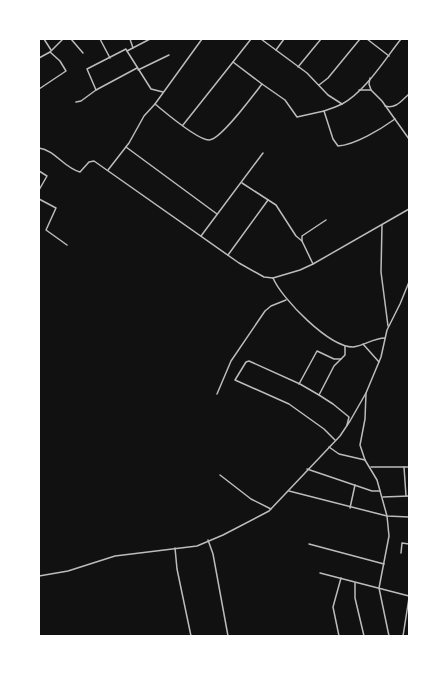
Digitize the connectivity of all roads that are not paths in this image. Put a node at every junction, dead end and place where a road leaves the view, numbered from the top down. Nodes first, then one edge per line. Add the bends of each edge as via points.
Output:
1 (44, 39) edge
2 (63, 39) edge
3 (71, 39) edge
4 (100, 39) edge
5 (130, 39) edge
6 (150, 39) edge
7 (202, 39) edge
8 (251, 39) edge
9 (261, 39) edge
10 (284, 39) edge
11 (321, 39) edge
12 (360, 39) edge
13 (367, 39) edge
14 (401, 39) edge
15 (133, 48) junction
16 (276, 50) junction
17 (51, 51) junction
18 (127, 51) junction
19 (83, 53) dead end
20 (169, 55) dead end
21 (389, 56) junction
22 (39, 58) edge
23 (110, 58) junction
24 (233, 62) junction
25 (298, 67) junction
26 (138, 69) junction
27 (370, 78) junction
28 (262, 84) junction
29 (319, 85) junction
30 (39, 88) edge
31 (96, 90) junction
32 (371, 90) junction
33 (358, 91) junction
34 (164, 92) junction
35 (39, 93) edge
36 (409, 94) edge
37 (76, 102) dead end
38 (155, 104) junction
39 (342, 104) junction
40 (385, 106) junction
41 (324, 111) junction
42 (395, 120) junction
43 (183, 125) junction
44 (409, 139) edge
45 (126, 147) junction
46 (39, 148) edge
47 (263, 153) dead end
48 (108, 170) junction
49 (39, 171) edge
50 (242, 183) junction
51 (39, 190) edge
52 (39, 199) edge
53 (268, 200) junction
54 (409, 209) edge
55 (218, 214) junction
56 (326, 220) dead end
57 (382, 224) junction
58 (201, 236) junction
59 (302, 241) junction
60 (67, 245) dead end
61 (228, 255) junction
62 (313, 264) junction
63 (273, 278) junction
64 (409, 282) edge
65 (286, 300) junction
66 (388, 326) junction
67 (385, 338) junction
68 (363, 344) junction
69 (345, 345) junction
70 (341, 359) junction
71 (378, 362) junction
72 (299, 384) junction
73 (366, 393) junction
74 (217, 394) dead end
75 (319, 395) junction
76 (346, 426) junction
77 (336, 440) junction
78 (329, 447) junction
79 (365, 460) junction
80 (370, 467) junction
81 (404, 467) junction
82 (409, 467) edge
83 (307, 470) junction
84 (220, 475) dead end
85 (355, 485) junction
86 (289, 491) junction
87 (380, 491) junction
88 (406, 496) junction
89 (409, 496) edge
90 (383, 497) junction
91 (350, 508) junction
92 (271, 509) junction
93 (387, 516) junction
94 (409, 517) edge
95 (208, 540) junction
96 (309, 544) dead end
97 (409, 544) edge
98 (175, 548) junction
99 (401, 553) dead end
100 (384, 564) junction
101 (320, 573) dead end
102 (39, 576) edge
103 (342, 578) junction
104 (355, 582) junction
105 (379, 588) junction
106 (409, 597) edge
107 (405, 619) junction
108 (409, 620) edge
109 (191, 636) edge
110 (228, 636) edge
111 (339, 636) edge
112 (364, 636) edge
113 (389, 636) edge
114 (403, 636) edge

1 - 17 street
2 - 17 street
3 - 19 street
4 - 23 street
5 - 15 street
6 - 15 street
7 - 34 street
8 - 24 street
9 - 16 street
10 - 16 street
11 - 25 street
12 - 29 street via 328,78
13 - 21 street
14 - 21 street
15 - 18 street
16 - 25 street
17 - 22 street
17 - 30 street via 66,70
18 - 23 street via 126,49
18 - 26 street
20 - 26 street
21 - 27 street
23 - 31 street via 87,69 86,72
24 - 28 street
24 - 43 street
25 - 29 street
26 - 31 street
26 - 34 street via 151,89
27 - 32 street
27 - 33 street
28 - 41 street via 285,100 297,117
28 - 43 street via 215,139 199,137
29 - 39 street
30 - 35 street
31 - 37 street via 82,101
32 - 33 street
32 - 40 street
33 - 39 street
34 - 38 street
36 - 40 street via 392,108
38 - 43 street
38 - 45 street via 139,123
39 - 41 street
40 - 42 street
41 - 42 street via 333,139 338,146 374,132
42 - 44 street
45 - 48 street
45 - 55 street
46 - 48 street via 54,154 77,172 91,161
47 - 50 street
48 - 58 street
49 - 51 street via 47,176
50 - 53 street
50 - 55 street
52 - 60 street via 56,208 46,228
53 - 59 street via 276,205
53 - 61 street
54 - 57 street
55 - 58 street
56 - 59 street via 305,233
57 - 62 street
57 - 66 street via 381,272
58 - 61 street
59 - 62 street
61 - 63 street via 260,275
62 - 63 street
63 - 65 street
64 - 66 street
65 - 69 street via 307,321
65 - 74 street via 265,311 231,361
66 - 67 street
67 - 68 street
67 - 71 street
68 - 69 street via 353,347
68 - 71 street
69 - 70 street via 346,353
70 - 72 street via 334,359 317,351
70 - 75 street via 334,366
71 - 73 street
72 - 75 street
72 - 77 street via 247,361 235,380 289,404 324,428
73 - 76 street
73 - 79 street via 360,445
75 - 76 street via 349,417
76 - 77 street
77 - 78 street
78 - 79 street via 339,454
78 - 83 street
79 - 80 street
80 - 81 street
80 - 87 street
81 - 82 street
81 - 88 street
83 - 85 street
83 - 86 street
84 - 92 street via 251,499
85 - 87 street
85 - 91 street
86 - 91 street
86 - 92 street
87 - 90 street
88 - 89 street
88 - 90 street
90 - 93 street
91 - 93 street
92 - 95 street via 248,523
93 - 94 street
93 - 100 street via 389,536
95 - 98 street via 197,546
95 - 110 street
96 - 100 street
97 - 99 street via 402,543
98 - 102 street via 115,556 68,571
98 - 109 street
100 - 105 street
101 - 103 street
103 - 104 street
103 - 111 street via 332,607
104 - 105 street
104 - 112 street via 355,598
105 - 106 street
105 - 113 street
106 - 107 street
107 - 108 street
107 - 114 street

